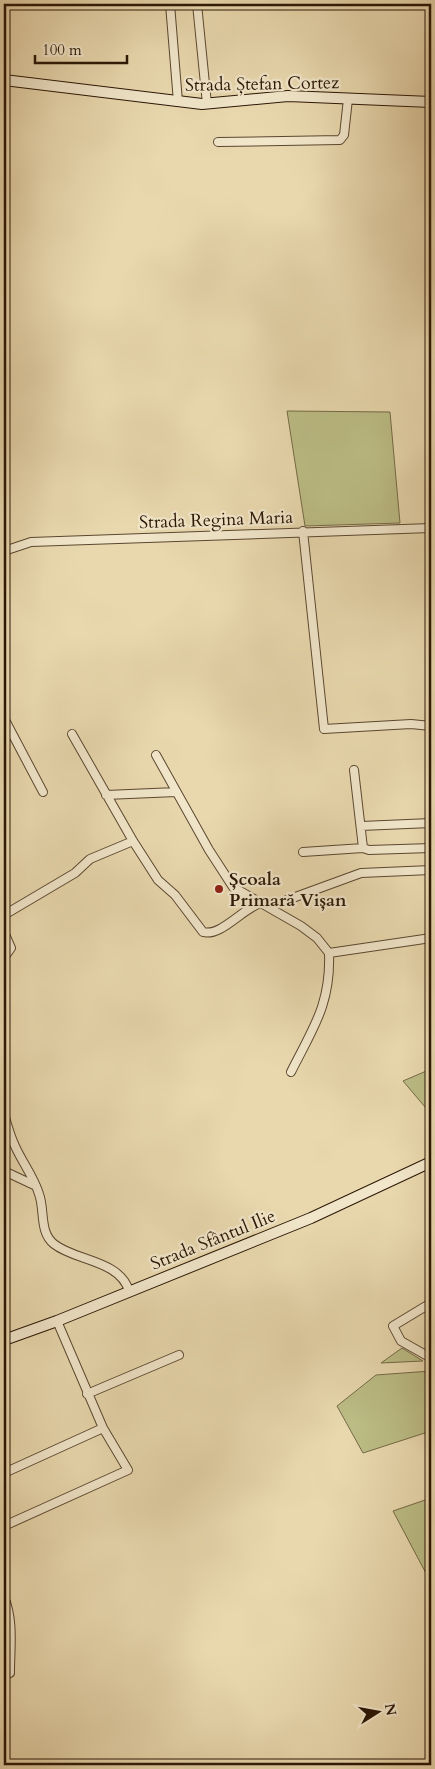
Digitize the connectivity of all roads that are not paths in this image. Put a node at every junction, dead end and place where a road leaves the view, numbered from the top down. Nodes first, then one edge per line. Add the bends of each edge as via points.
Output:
1 (170, 4) edge
2 (197, 4) edge
3 (4, 80) edge
4 (348, 99) junction
5 (178, 102) junction
6 (431, 102) edge
7 (207, 104) junction
8 (218, 142) dead end
9 (431, 528) edge
10 (303, 531) junction
11 (4, 551) edge
12 (4, 718) edge
13 (431, 726) edge
14 (72, 734) dead end
15 (156, 755) dead end
16 (354, 770) dead end
17 (43, 792) dead end
18 (176, 792) junction
19 (106, 794) junction
20 (431, 823) edge
21 (360, 826) junction
22 (133, 841) junction
23 (363, 848) junction
24 (431, 848) edge
25 (303, 852) dead end
26 (431, 870) edge
27 (261, 903) junction
28 (268, 907) junction
29 (4, 916) edge
30 (4, 932) edge
31 (431, 938) edge
32 (329, 953) junction
33 (4, 958) edge
34 (291, 1072) dead end
35 (4, 1114) edge
36 (431, 1162) edge
37 (4, 1171) edge
38 (36, 1186) junction
39 (129, 1291) junction
40 (431, 1303) edge
41 (57, 1320) junction
42 (4, 1340) edge
43 (179, 1355) dead end
44 (431, 1358) edge
45 (87, 1394) junction
46 (103, 1428) junction
47 (4, 1473) edge
48 (4, 1526) edge
49 (4, 1596) edge
50 (4, 1675) edge

1 - 5 street
2 - 7 street
3 - 5 street, Strada Ștefan Cortez
4 - 6 street, Strada Ștefan Cortez
4 - 7 street, Strada Ștefan Cortez via 288,96
4 - 8 street via 344,135 338,140
5 - 7 street, Strada Ștefan Cortez
9 - 10 street, Strada Regina Maria
10 - 11 street, Strada Regina Maria via 31,542
10 - 13 street via 324,729 411,724
12 - 17 street
14 - 19 street
15 - 18 street
16 - 21 street
18 - 19 street
18 - 27 street via 233,887
19 - 22 street
20 - 21 street
21 - 23 street
22 - 27 street via 158,880 175,895 203,932 220,930 251,906
22 - 29 street via 90,860 75,873
23 - 24 street
23 - 25 street
26 - 28 street via 361,873
27 - 28 street
28 - 32 street via 317,938
30 - 33 street via 11,948
31 - 32 street
32 - 34 street via 328,992 319,1019
35 - 38 street via 14,1144
36 - 39 street, Strada Sfântul Ilie via 311,1218
37 - 38 street
38 - 39 street via 44,1231 51,1242 111,1270 122,1278
39 - 41 street, Strada Sfântul Ilie
40 - 44 street via 393,1326 401,1341
41 - 42 street, Strada Sfântul Ilie
41 - 45 street
43 - 45 street
45 - 46 street
46 - 47 street
46 - 48 street via 128,1470
49 - 50 street via 12,1638 10,1672

